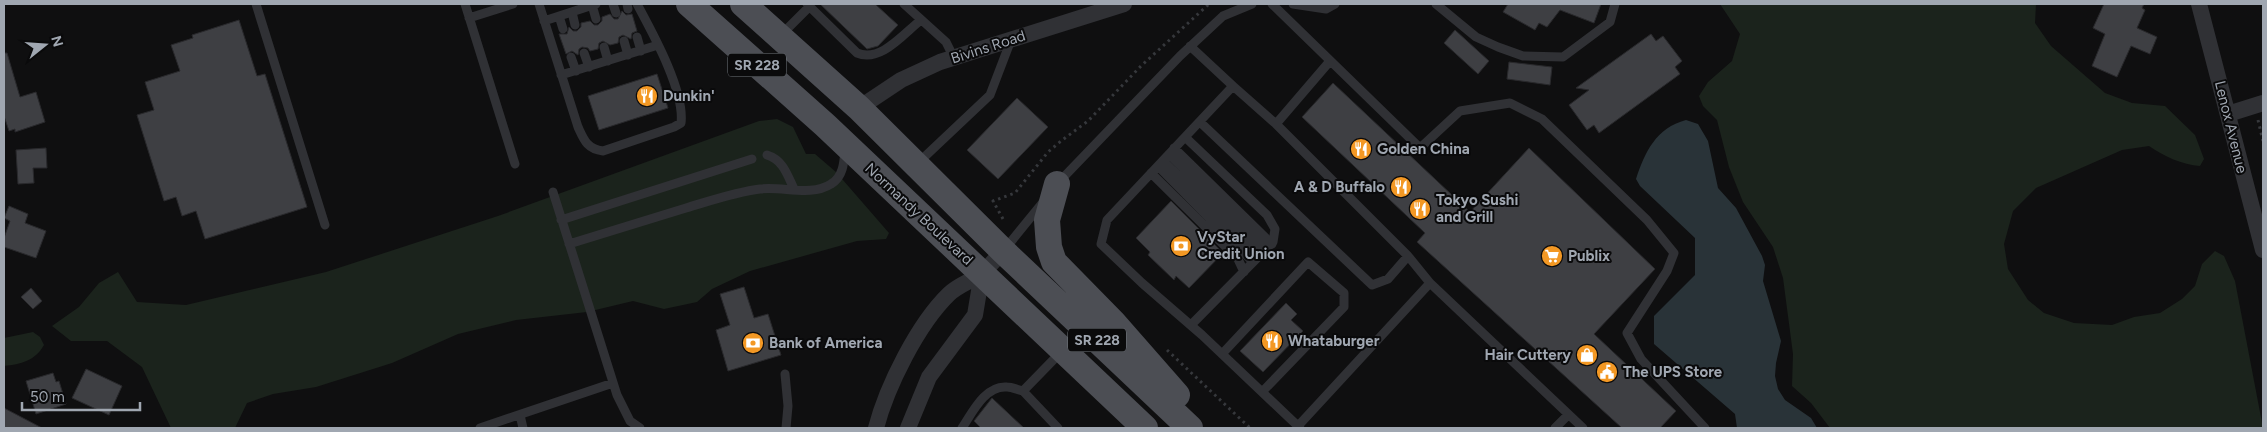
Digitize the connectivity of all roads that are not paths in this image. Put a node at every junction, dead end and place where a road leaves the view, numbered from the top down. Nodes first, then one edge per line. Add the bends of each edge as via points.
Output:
1 (256, 4) edge
2 (465, 4) edge
3 (513, 4) edge
4 (539, 4) edge
5 (594, 4) edge
6 (689, 4) edge
7 (743, 4) edge
8 (904, 4) edge
9 (1124, 4) edge
10 (1252, 4) edge
11 (1272, 4) edge
12 (1293, 4) edge
13 (1335, 4) edge
14 (1436, 4) edge
15 (1615, 4) edge
16 (2199, 4) edge
17 (631, 5) edge
18 (809, 5) edge
19 (572, 12) junction
20 (559, 16) junction
21 (469, 18) junction
22 (596, 19) dead end
23 (921, 20) junction
24 (544, 21) junction
25 (576, 25) dead end
26 (563, 29) dead end
27 (780, 36) junction
28 (637, 37) dead end
29 (1011, 40) junction
30 (624, 41) dead end
31 (658, 45) junction
32 (1190, 46) junction
33 (604, 47) dead end
34 (641, 51) junction
35 (584, 53) dead end
36 (628, 55) junction
37 (571, 57) dead end
38 (954, 58) junction
39 (608, 61) junction
40 (1330, 61) junction
41 (589, 67) junction
42 (576, 71) junction
43 (561, 75) junction
44 (1233, 86) junction
45 (2263, 103) edge
46 (859, 108) junction
47 (2228, 114) junction
48 (1200, 122) junction
49 (1276, 124) junction
50 (1185, 137) junction
51 (846, 145) junction
52 (767, 155) dead end
53 (752, 159) dead end
54 (1163, 160) junction
55 (515, 164) dead end
56 (916, 165) junction
57 (1057, 184) junction
58 (794, 189) junction
59 (552, 192) dead end
60 (561, 220) junction
61 (325, 225) dead end
62 (569, 244) junction
63 (2263, 250) edge
64 (1003, 251) junction
65 (1263, 253) junction
66 (1408, 256) junction
67 (1244, 272) junction
68 (982, 273) junction
69 (1430, 283) junction
70 (1191, 325) junction
71 (1063, 350) junction
72 (1222, 354) junction
73 (785, 374) dead end
74 (613, 383) junction
75 (1023, 391) junction
76 (1262, 392) junction
77 (520, 415) junction
78 (1568, 415) junction
79 (1299, 427) edge
80 (480, 428) edge
81 (524, 428) edge
82 (640, 428) edge
83 (786, 428) edge
84 (876, 428) edge
85 (908, 428) edge
86 (962, 428) edge
87 (1058, 428) edge
88 (1145, 428) edge
89 (1190, 428) edge
90 (1195, 428) edge
91 (1555, 428) edge
92 (1583, 428) edge
93 (1705, 428) edge

1 - 61 lane
2 - 21 lane
3 - 21 lane
4 - 24 lane
5 - 19 lane
5 - 22 lane
6 - 51 main road, Normandy Boulevard / SR 228
7 - 27 main road, Normandy Boulevard / SR 228
8 - 23 lane
9 - 29 street, Bivins Road
10 - 32 lane via 1223,16
11 - 40 lane
12 - 13 lane via 1326,9
14 - 15 lane via 1476,37 1523,56 1564,56 1610,22
16 - 47 street, Lenox Avenue
17 - 31 lane
18 - 23 lane via 858,53 866,56 880,53
18 - 27 lane
19 - 20 lane
19 - 25 lane
20 - 24 lane
20 - 26 lane
21 - 55 lane
23 - 38 lane via 946,42
24 - 43 lane
27 - 46 main road, Normandy Boulevard / SR 228
28 - 34 lane
29 - 38 street, Bivins Road
29 - 56 lane via 990,95
30 - 36 lane
31 - 34 lane
31 - 43 lane via 677,92 681,123 603,151 593,150 586,144
32 - 44 lane
32 - 57 lane
33 - 39 lane
34 - 36 lane
35 - 41 lane
36 - 39 lane
37 - 42 lane
38 - 46 street, Bivins Road via 901,80
39 - 41 lane
40 - 49 lane
40 - 93 lane via 1420,148 1460,111 1510,103 1542,119 1646,220 1674,253 1667,271 1627,333 1640,359
41 - 42 lane
42 - 43 lane
44 - 48 lane
44 - 49 lane
45 - 47 street
46 - 56 main road, Normandy Boulevard / SR 228
47 - 63 street, Lenox Avenue
48 - 50 lane
48 - 66 lane via 1372,284 1388,279
49 - 66 lane
50 - 54 lane
50 - 65 lane via 1267,215 1274,229
51 - 58 lane via 842,172 833,183 822,189
51 - 68 main road, Normandy Boulevard / SR 228
52 - 58 lane via 777,158 785,168
53 - 60 lane
54 - 65 lane
54 - 65 lane
54 - 67 lane via 1238,259
54 - 70 lane via 1107,220 1101,244
56 - 64 main road, Normandy Boulevard / SR 228
57 - 64 lane
57 - 90 main road via 1047,220 1054,262 1114,322 1179,397
58 - 62 lane via 760,189 728,196
59 - 60 lane
60 - 62 lane
62 - 74 lane
64 - 68 street
64 - 89 main road, Normandy Boulevard / SR 228
65 - 67 lane
66 - 69 lane
67 - 70 lane
68 - 71 main road, Normandy Boulevard / SR 228
68 - 84 street via 950,292 931,316 904,358
68 - 85 street via 975,315 929,377
69 - 78 lane
69 - 79 lane
70 - 72 lane
71 - 75 lane
71 - 88 main road, Normandy Boulevard / SR 228
72 - 76 lane
72 - 76 lane via 1308,262 1344,293 1344,307
73 - 83 lane
74 - 77 lane
74 - 82 lane via 630,421
75 - 86 lane via 1007,387 993,389
75 - 87 lane
76 - 79 lane
77 - 80 lane
77 - 81 lane
78 - 91 lane
78 - 92 lane

